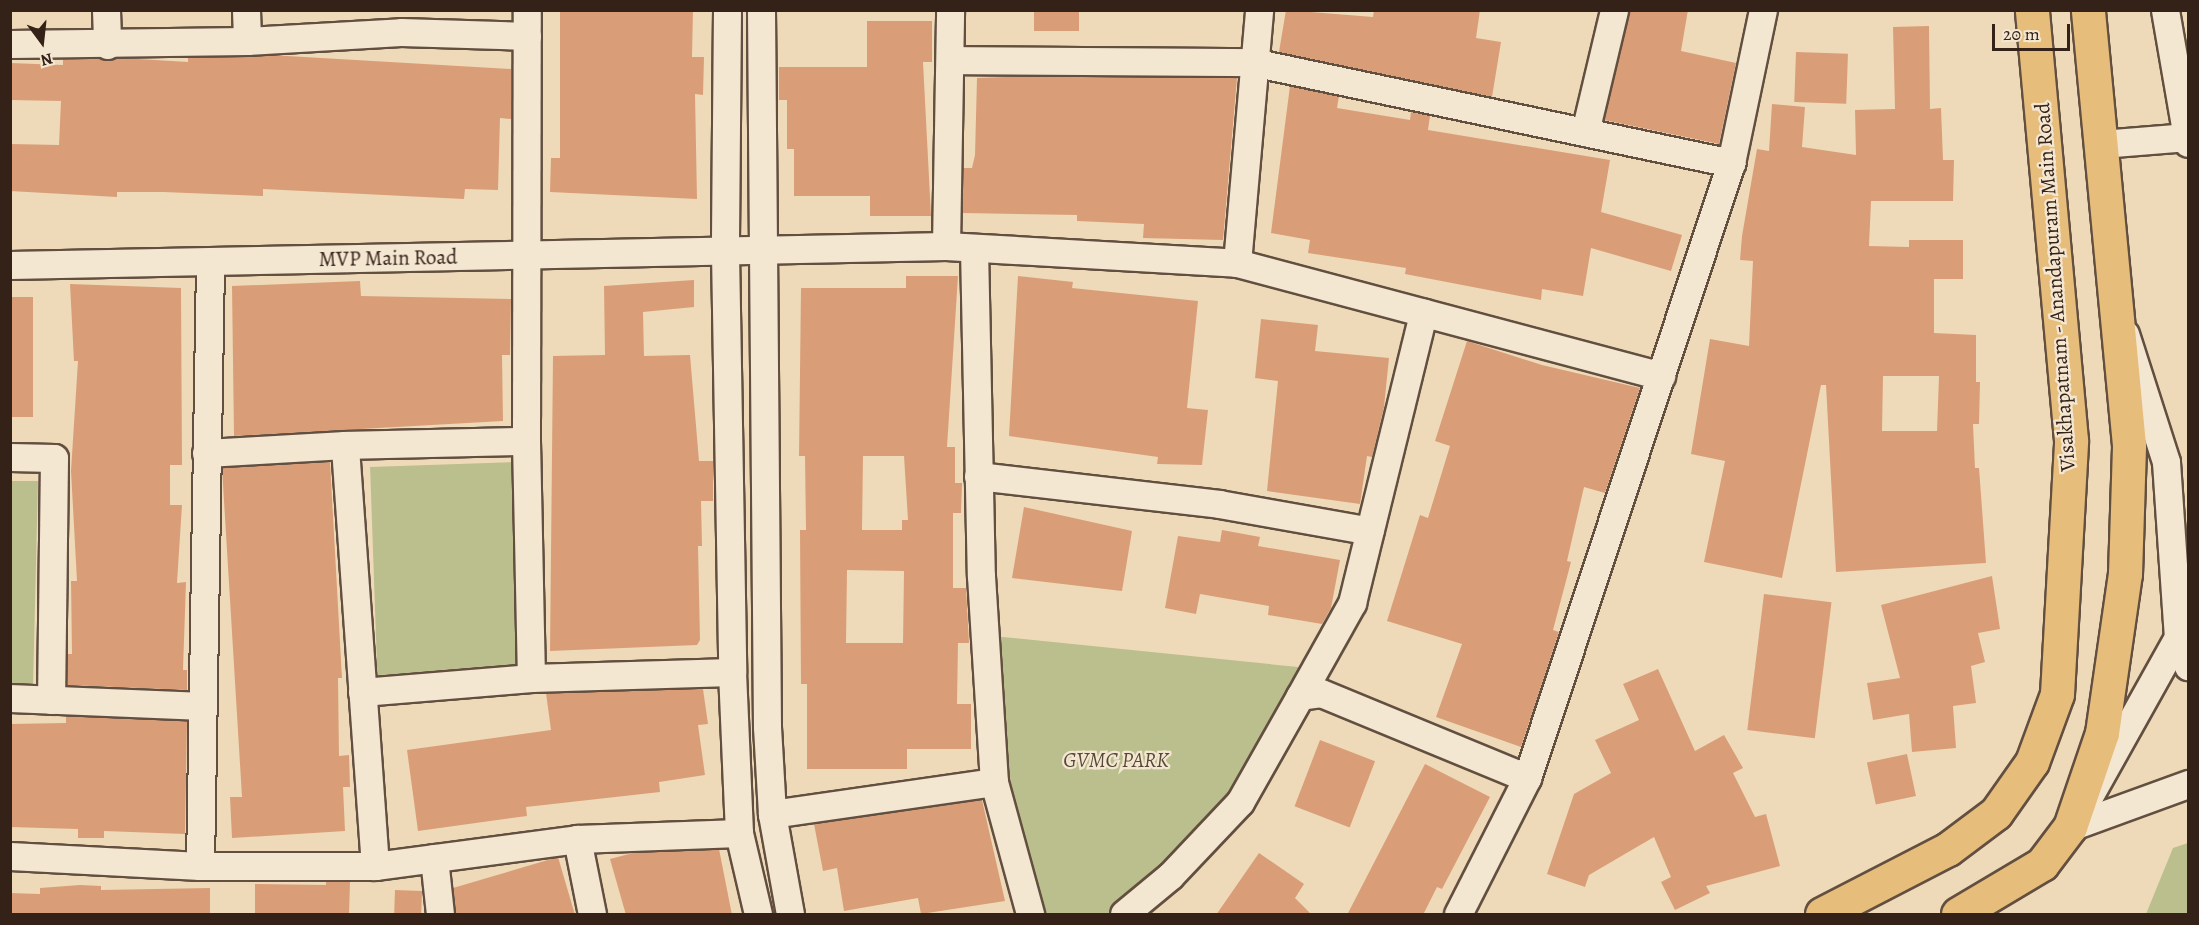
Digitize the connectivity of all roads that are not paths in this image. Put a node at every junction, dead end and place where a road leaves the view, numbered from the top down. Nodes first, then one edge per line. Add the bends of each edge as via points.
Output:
1 (106, 10) edge
2 (246, 10) edge
3 (727, 10) edge
4 (761, 10) edge
5 (950, 10) edge
6 (1259, 10) edge
7 (1614, 10) edge
8 (1763, 10) edge
9 (2032, 10) edge
10 (2088, 10) edge
11 (2165, 10) edge
12 (527, 23) edge
13 (248, 41) junction
14 (10, 45) edge
15 (107, 45) junction
16 (950, 60) junction
17 (1252, 62) junction
18 (1585, 132) junction
19 (2188, 139) edge
20 (2101, 144) junction
21 (1731, 163) junction
22 (946, 246) junction
23 (974, 248) junction
24 (766, 251) junction
25 (725, 252) junction
26 (530, 255) junction
27 (210, 261) junction
28 (1237, 263) junction
29 (10, 265) edge
30 (2116, 310) junction
31 (1424, 313) junction
32 (1661, 376) junction
33 (526, 441) junction
34 (345, 445) junction
35 (206, 453) junction
36 (10, 457) edge
37 (978, 476) junction
38 (1370, 531) junction
39 (2178, 637) junction
40 (2188, 666) edge
41 (732, 672) junction
42 (531, 678) junction
43 (363, 692) junction
44 (1300, 696) junction
45 (10, 698) edge
46 (51, 700) junction
47 (202, 706) junction
48 (1527, 778) junction
49 (994, 782) junction
50 (2188, 784) edge
51 (772, 814) junction
52 (2070, 827) junction
53 (739, 833) junction
54 (577, 839) junction
55 (10, 856) edge
56 (434, 858) junction
57 (200, 866) junction
58 (375, 866) junction
59 (441, 915) edge
60 (592, 915) edge
61 (758, 915) edge
62 (790, 915) edge
63 (1030, 915) edge
64 (1124, 915) edge
65 (1458, 915) edge
66 (1822, 915) edge
67 (1958, 915) edge

1 - 15 street
2 - 13 street
3 - 25 street
4 - 24 street
5 - 16 street
6 - 17 street
7 - 18 street
8 - 21 street
9 - 66 main road, Visakhapatnam - Anandapuram Main Road via 2071,440 2057,694 2032,762 1996,813 1948,849
10 - 20 main road
11 - 19 street
12 - 13 street
12 - 26 street
13 - 15 street
14 - 15 street
16 - 17 street
16 - 22 street
17 - 18 street
17 - 28 street
18 - 21 street
19 - 20 street
20 - 30 main road
21 - 32 street
22 - 23 street, MVP Main Road
22 - 24 street, MVP Main Road
23 - 28 street, MVP Main Road
23 - 37 street
24 - 25 street, MVP Main Road
24 - 51 street via 767,727
25 - 26 street, MVP Main Road
25 - 41 street
26 - 27 street, MVP Main Road
26 - 33 street
27 - 29 street, MVP Main Road
27 - 35 street
28 - 31 street, MVP Main Road
30 - 39 street via 2166,462
30 - 52 main road via 2129,445 2125,574 2102,733
31 - 32 street, MVP Main Road
31 - 38 street
32 - 48 street
33 - 34 street
33 - 42 street
34 - 35 street
34 - 43 street
35 - 47 street
36 - 46 street via 54,458
37 - 38 street via 1219,504
37 - 49 street
38 - 44 street via 1352,603
39 - 40 street
39 - 52 street via 2109,765
41 - 42 street
41 - 53 street
42 - 43 street
43 - 58 street
44 - 48 street via 1321,693
44 - 64 street via 1240,802 1170,876
45 - 46 street
46 - 47 street
47 - 57 street
48 - 65 street
49 - 51 street
49 - 63 street
50 - 52 street
51 - 62 street
52 - 67 main road via 2042,864
53 - 54 street
53 - 61 street
54 - 56 street
54 - 60 street
55 - 57 street
56 - 58 street
56 - 59 street
57 - 58 street

